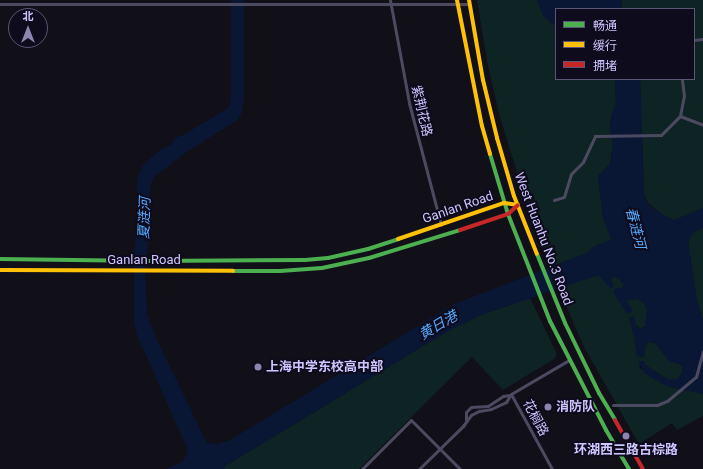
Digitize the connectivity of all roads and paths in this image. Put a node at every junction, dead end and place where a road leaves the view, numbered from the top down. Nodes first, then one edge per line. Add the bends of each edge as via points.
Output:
1 (390, 0) edge
2 (457, 2) edge
3 (469, 2) edge
4 (0, 4) edge
5 (390, 4) junction
6 (682, 80) edge
7 (680, 116) junction
8 (703, 125) edge
9 (554, 200) dead end
10 (504, 203) junction
11 (518, 205) junction
12 (508, 214) junction
13 (441, 225) junction
14 (0, 259) edge
15 (0, 270) edge
16 (703, 351) edge
17 (569, 360) junction
18 (511, 394) junction
19 (613, 405) dead end
20 (466, 420) junction
21 (439, 449) junction
22 (362, 469) edge
23 (419, 469) edge
24 (460, 469) edge
25 (552, 469) edge
26 (629, 469) edge
27 (644, 469) edge

1 - 5 street, 紫荆花路
2 - 3 street
2 - 5 street
2 - 10 main road, West Huanhu No.3 Road via 482,126
3 - 11 main road, West Huanhu No.3 Road via 497,138
4 - 5 street
5 - 13 street, 紫荆花路 via 409,103
6 - 7 street via 684,96
7 - 8 street
7 - 9 street via 661,135 654,137 595,136 583,162 571,174 564,197
10 - 11 main road, Ganlan Road
10 - 12 main road, West Huanhu No.3 Road
10 - 13 main road, Ganlan Road
11 - 12 main road, Ganlan Road
11 - 27 main road, West Huanhu No.3 Road via 551,292 599,393
12 - 15 main road, Ganlan Road via 369,258 322,268 280,271
12 - 17 main road, West Huanhu No.3 Road via 530,273
13 - 14 main road, Ganlan Road via 368,249 328,258 280,261
16 - 19 street via 696,377 670,399 657,405
17 - 18 street, 花榈路
17 - 26 main road, West Huanhu No.3 Road
18 - 20 street via 506,402 491,409 475,412
18 - 20 street via 488,406 471,407 466,412
18 - 25 street, 花榈路
20 - 21 street
21 - 22 street via 411,420
21 - 23 street
21 - 24 street

